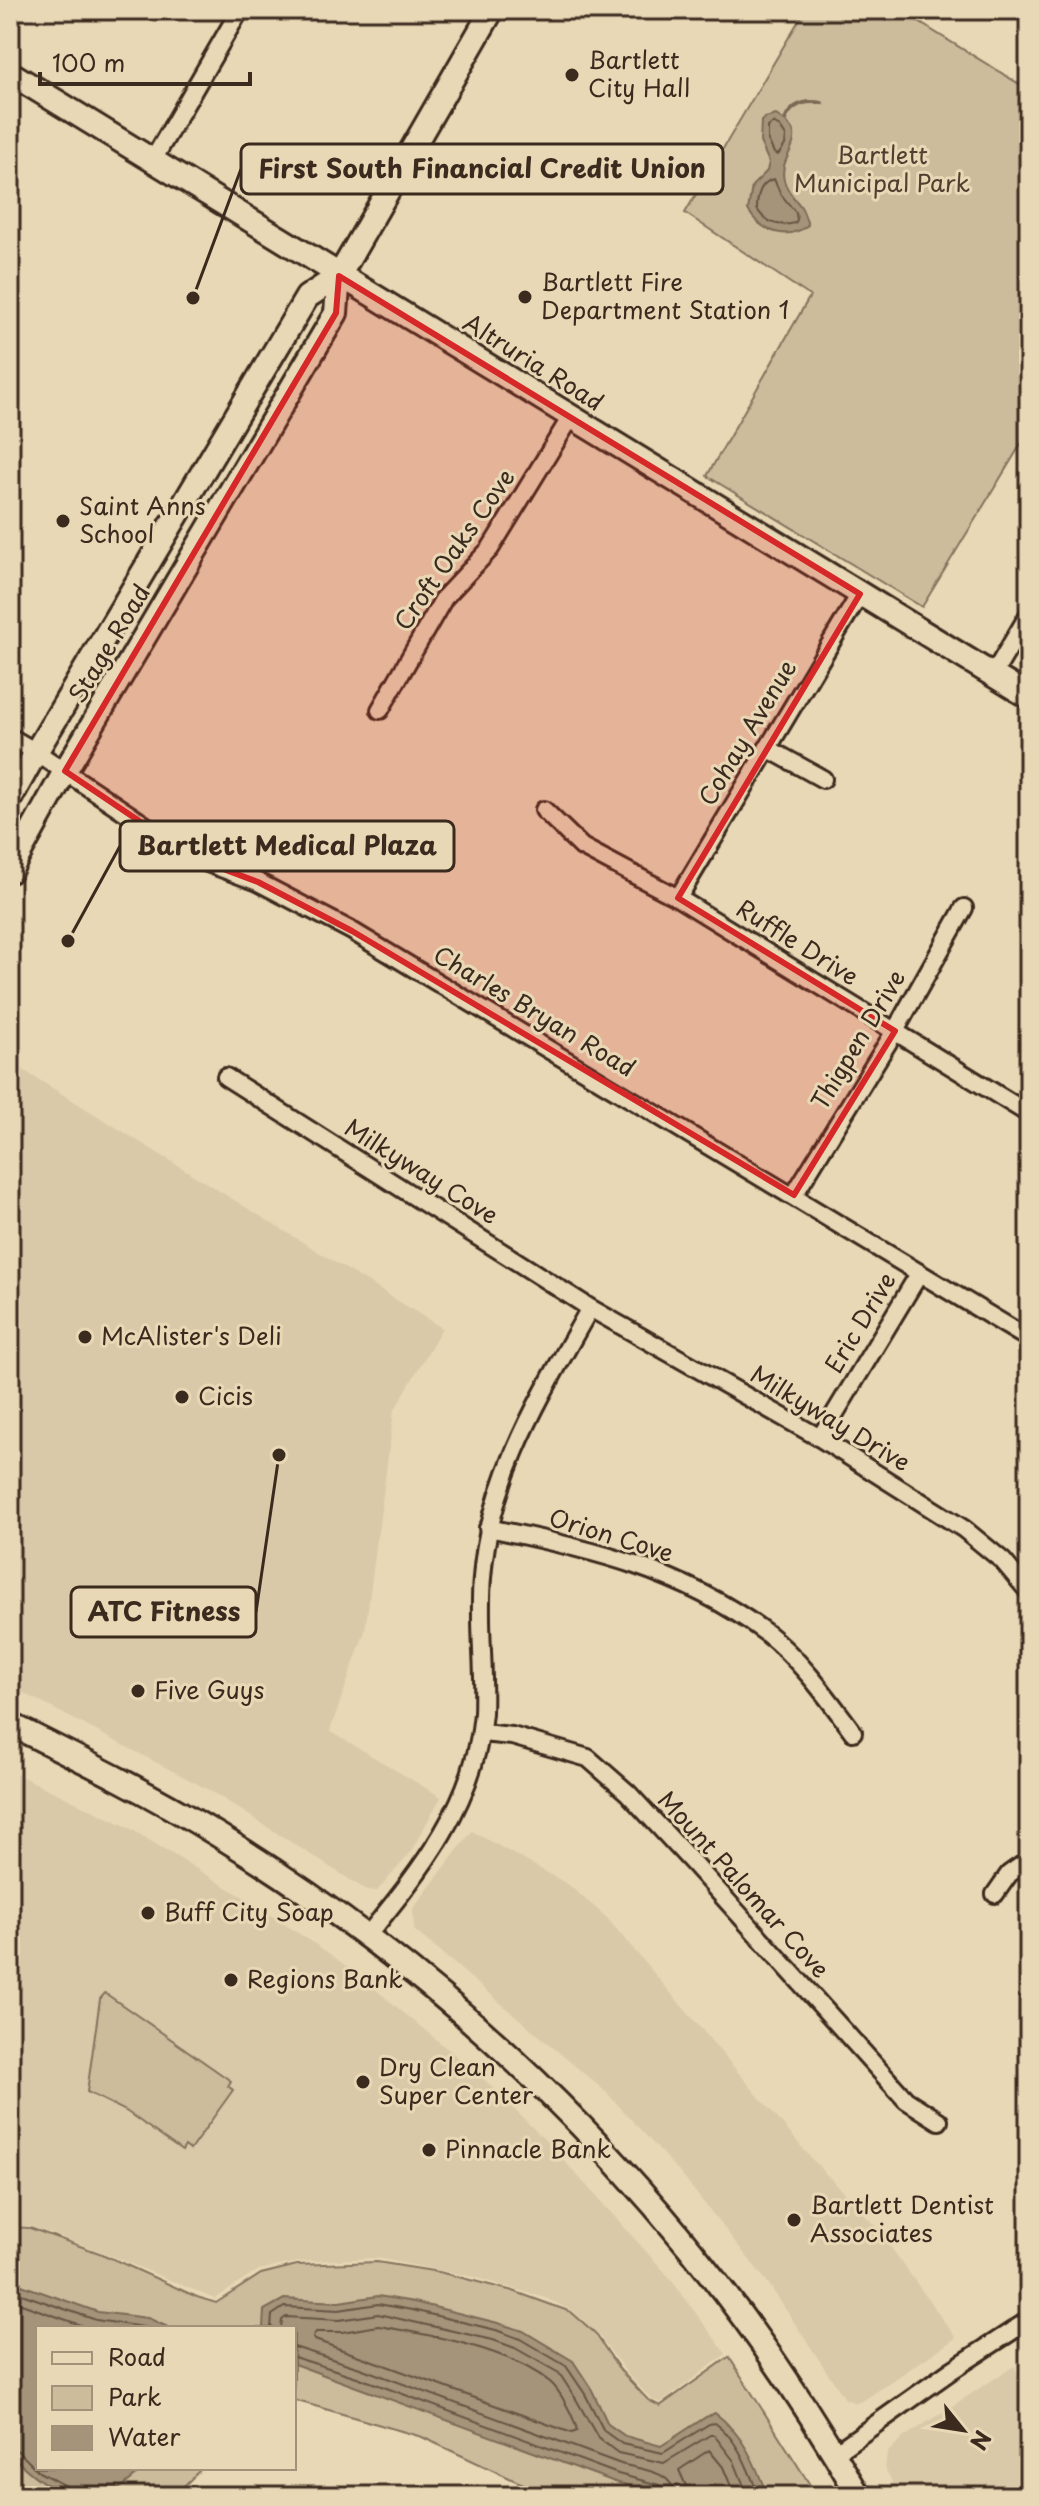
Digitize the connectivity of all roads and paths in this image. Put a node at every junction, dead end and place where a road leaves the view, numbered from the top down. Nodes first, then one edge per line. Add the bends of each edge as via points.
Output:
1 (240, 10) edge
2 (492, 10) edge
3 (10, 73) edge
4 (153, 160) junction
5 (339, 276) junction
6 (571, 417) junction
7 (173, 522) junction
8 (203, 539) junction
9 (860, 594) junction
10 (1029, 614) edge
11 (993, 675) junction
12 (1029, 697) edge
13 (380, 710) dead end
14 (10, 737) edge
15 (767, 748) junction
16 (36, 752) junction
17 (65, 771) junction
18 (823, 779) dead end
19 (10, 799) edge
20 (544, 810) dead end
21 (10, 871) edge
22 (678, 898) junction
23 (964, 908) dead end
24 (895, 1031) junction
25 (226, 1077) dead end
26 (1029, 1114) edge
27 (794, 1195) junction
28 (919, 1274) junction
29 (590, 1308) junction
30 (1029, 1339) edge
31 (820, 1438) junction
32 (488, 1528) junction
33 (1029, 1592) edge
34 (10, 1724) edge
35 (853, 1732) dead end
36 (482, 1733) junction
37 (1029, 1860) edge
38 (995, 1894) dead end
39 (367, 1936) junction
40 (939, 2121) dead end
41 (1029, 2320) edge
42 (835, 2453) junction
43 (859, 2496) edge

1 - 4 street
2 - 5 main road, Stage Road
3 - 4 main road, Altruria Road
4 - 5 main road, Altruria Road
5 - 6 main road, Altruria Road
5 - 7 main road, Stage Road via 307,297
5 - 8 main road, Stage Road via 336,313
6 - 9 main road, Altruria Road
6 - 13 street, Croft Oaks Cove via 490,549 444,598
7 - 8 main road
7 - 16 main road, Stage Road
8 - 17 main road, Stage Road
9 - 11 main road, Altruria Road
9 - 15 street, Cohay Avenue
10 - 11 street
11 - 12 main road, Altruria Road
14 - 16 street, Charles Bryan Road
15 - 18 street
15 - 22 street, Cohay Avenue
16 - 17 street, Charles Bryan Road
16 - 19 main road, Stage Road
17 - 21 main road, Stage Road
17 - 27 street, Charles Bryan Road via 194,858 258,882 352,931
20 - 22 street, Ruffle Drive via 582,847
22 - 24 street, Ruffle Drive
23 - 24 street, Thigpen Drive
24 - 26 street, Ruffle Drive
24 - 27 street, Thigpen Drive
25 - 29 street, Milkyway Cove
27 - 28 street, Charles Bryan Road
28 - 30 street, Charles Bryan Road
28 - 31 street, Eric Drive
29 - 31 street, Milkyway Drive
29 - 32 street via 537,1401 498,1488
31 - 33 street, Milkyway Drive via 964,1529 1003,1561
32 - 35 street, Orion Cove via 636,1564 713,1598 766,1633 819,1686
32 - 36 street via 482,1579
34 - 39 main road via 208,1829
36 - 39 street via 463,1794 439,1842
36 - 40 street, Mount Palomar Cove via 588,1758 628,1793 906,2100
37 - 38 street via 1009,1874
39 - 42 main road via 517,2061 638,2186 766,2348
41 - 42 street
42 - 43 main road

